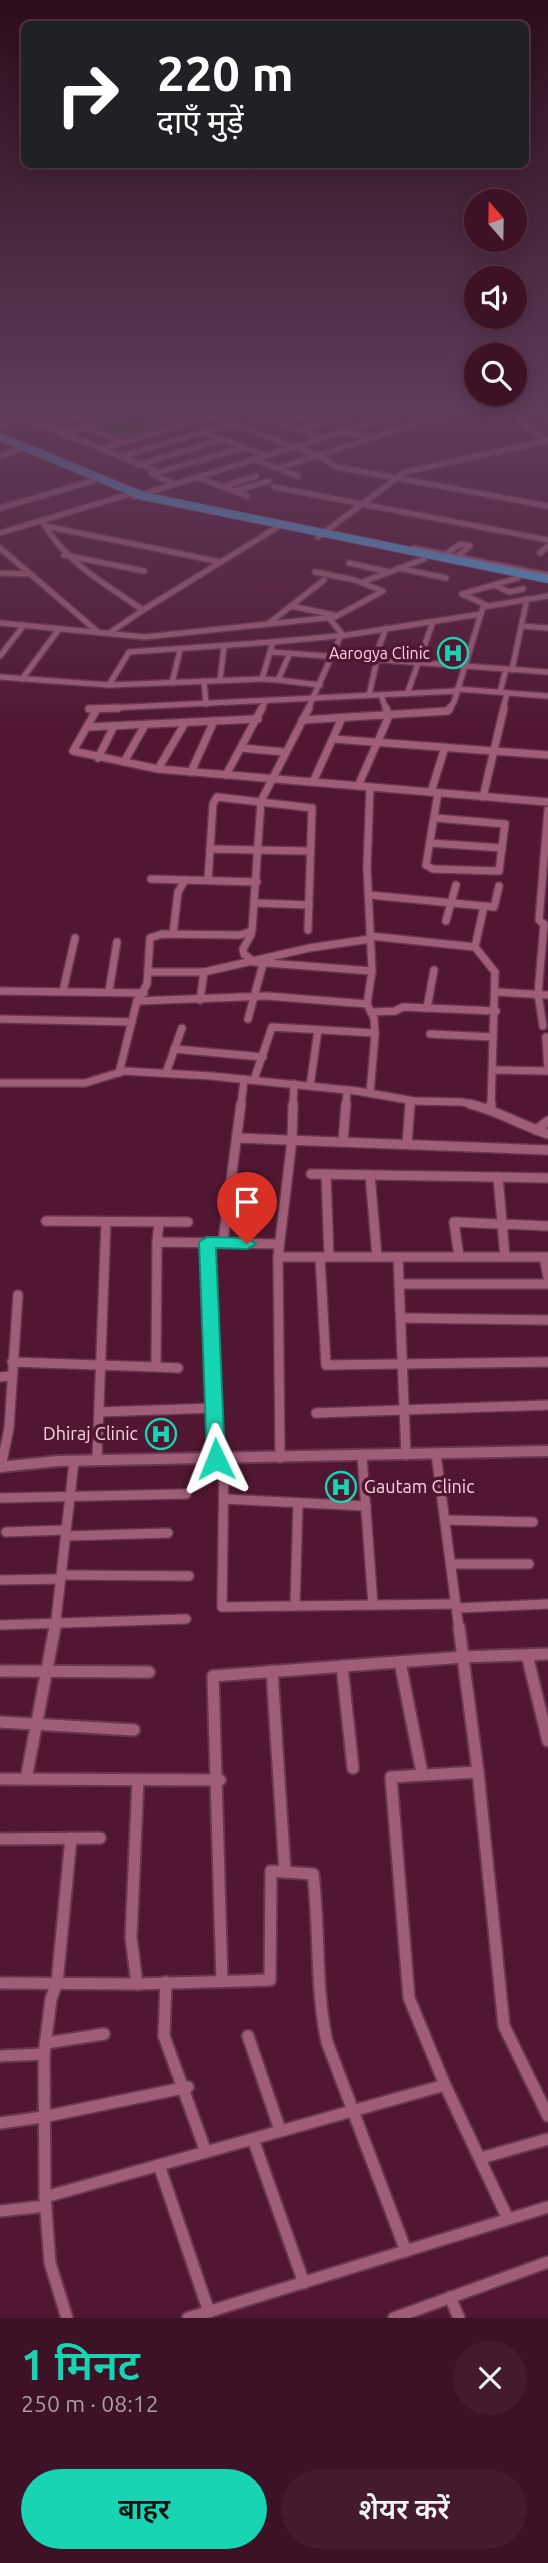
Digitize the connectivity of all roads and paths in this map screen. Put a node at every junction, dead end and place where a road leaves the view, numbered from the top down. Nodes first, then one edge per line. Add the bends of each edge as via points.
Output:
1 (67, 516) edge
2 (225, 516) edge
3 (236, 516) edge
4 (344, 516) edge
5 (428, 516) edge
6 (43, 524) junction
7 (276, 528) junction
8 (0, 533) edge
9 (322, 534) junction
10 (548, 540) edge
11 (548, 546) edge
12 (0, 548) edge
13 (540, 553) dead end
14 (446, 554) junction
15 (64, 555) junction
16 (457, 556) junction
17 (424, 559) junction
18 (221, 562) junction
19 (349, 563) dead end
20 (398, 568) junction
21 (144, 570) dead end
22 (0, 572) edge
23 (28, 572) junction
24 (315, 572) dead end
25 (389, 572) junction
26 (446, 578) dead end
27 (518, 578) junction
28 (548, 579) edge
29 (324, 580) dead end
30 (363, 582) junction
31 (494, 585) junction
32 (523, 589) dead end
33 (548, 596) edge
34 (527, 599) junction
35 (486, 605) junction
36 (291, 606) junction
37 (144, 610) junction
38 (481, 614) junction
39 (337, 616) junction
40 (329, 618) junction
41 (433, 622) junction
42 (0, 623) edge
43 (268, 624) junction
44 (24, 625) junction
45 (521, 626) junction
46 (386, 628) junction
47 (548, 628) edge
48 (59, 629) junction
49 (98, 632) junction
50 (111, 632) junction
51 (342, 635) junction
52 (274, 642) junction
53 (224, 647) junction
54 (180, 650) junction
55 (271, 652) junction
56 (290, 653) junction
57 (0, 656) edge
58 (332, 656) junction
59 (376, 660) junction
60 (419, 663) junction
61 (465, 666) junction
62 (509, 669) junction
63 (548, 672) edge
64 (0, 677) edge
65 (22, 679) junction
66 (220, 680) junction
67 (262, 680) junction
68 (278, 680) junction
69 (204, 681) junction
70 (172, 683) junction
71 (109, 685) junction
72 (320, 685) junction
73 (457, 690) junction
74 (504, 693) junction
75 (407, 694) junction
76 (369, 695) junction
77 (381, 695) junction
78 (548, 696) edge
79 (314, 698) junction
80 (266, 701) junction
81 (206, 704) junction
82 (161, 706) junction
83 (89, 709) dead end
84 (97, 709) junction
85 (389, 716) junction
86 (342, 718) junction
87 (258, 719) junction
88 (302, 720) junction
89 (214, 721) junction
90 (185, 723) junction
91 (159, 724) junction
92 (145, 725) junction
93 (114, 726) junction
94 (89, 727) junction
95 (333, 738) junction
96 (379, 741) junction
97 (445, 747) junction
98 (241, 748) junction
99 (494, 751) junction
100 (285, 752) junction
101 (548, 755) edge
102 (98, 758) junction
103 (124, 762) junction
104 (158, 769) junction
105 (191, 772) junction
106 (226, 775) junction
107 (270, 779) junction
108 (313, 782) junction
109 (358, 786) junction
110 (370, 787) junction
111 (434, 792) junction
112 (483, 797) junction
113 (261, 801) junction
114 (548, 802) edge
115 (548, 810) edge
116 (436, 818) junction
117 (547, 833) edge
118 (429, 843) junction
119 (502, 848) junction
120 (210, 849) junction
121 (257, 850) junction
122 (310, 851) junction
123 (151, 879) dead end
124 (185, 880) junction
125 (208, 880) junction
126 (257, 882) junction
127 (456, 885) dead end
128 (499, 886) dead end
129 (369, 895) junction
130 (451, 903) junction
131 (255, 904) junction
132 (309, 905) junction
133 (484, 906) junction
134 (446, 921) dead end
135 (546, 924) edge
136 (307, 930) dead end
137 (249, 933) junction
138 (173, 934) junction
139 (75, 938) dead end
140 (370, 938) junction
141 (117, 942) dead end
142 (475, 947) junction
143 (254, 962) junction
144 (263, 964) junction
145 (434, 970) dead end
146 (372, 971) junction
147 (151, 972) junction
148 (204, 972) junction
149 (0, 991) edge
150 (63, 991) junction
151 (109, 991) junction
152 (496, 992) junction
153 (144, 993) junction
154 (538, 994) junction
155 (548, 995) edge
156 (254, 998) junction
157 (137, 1000) junction
158 (200, 1000) junction
159 (368, 1004) junction
160 (427, 1008) junction
161 (495, 1011) junction
162 (372, 1012) junction
163 (0, 1019) edge
164 (248, 1019) dead end
165 (132, 1022) junction
166 (542, 1026) dead end
167 (181, 1028) dead end
168 (318, 1030) junction
169 (375, 1033) junction
170 (430, 1034) dead end
171 (493, 1037) junction
172 (546, 1037) dead end
173 (174, 1049) junction
174 (263, 1057) junction
175 (494, 1070) junction
176 (120, 1073) junction
177 (166, 1073) junction
178 (244, 1079) junction
179 (254, 1080) junction
180 (0, 1083) edge
181 (294, 1084) junction
182 (310, 1086) junction
183 (347, 1090) junction
184 (370, 1093) junction
185 (410, 1100) junction
186 (491, 1109) junction
187 (548, 1121) edge
188 (536, 1130) junction
189 (548, 1134) edge
190 (237, 1138) junction
191 (292, 1140) junction
192 (343, 1142) junction
193 (407, 1144) junction
194 (548, 1150) edge
195 (311, 1174) dead end
196 (326, 1174) junction
197 (370, 1175) junction
198 (498, 1177) junction
199 (548, 1178) edge
200 (46, 1221) dead end
201 (106, 1222) junction
202 (159, 1222) junction
203 (188, 1222) dead end
204 (501, 1224) junction
205 (548, 1226) edge
206 (223, 1241) junction
207 (157, 1242) junction
208 (207, 1242) junction
209 (279, 1244) junction
210 (278, 1257) junction
211 (325, 1257) junction
212 (376, 1257) junction
213 (398, 1257) junction
214 (459, 1257) junction
215 (505, 1257) junction
216 (546, 1257) edge
217 (548, 1277) edge
218 (400, 1284) junction
219 (548, 1284) edge
220 (18, 1295) dead end
221 (402, 1318) junction
222 (548, 1320) edge
223 (12, 1362) junction
224 (548, 1362) edge
225 (101, 1363) junction
226 (404, 1365) junction
227 (156, 1367) junction
228 (178, 1368) dead end
229 (11, 1376) junction
230 (0, 1377) edge
231 (548, 1405) edge
232 (214, 1408) junction
233 (404, 1410) junction
234 (99, 1412) junction
235 (316, 1413) dead end
236 (5, 1424) edge
237 (548, 1451) edge
238 (436, 1454) junction
239 (406, 1455) junction
240 (362, 1456) junction
241 (280, 1458) junction
242 (220, 1459) junction
243 (97, 1460) junction
244 (74, 1461) junction
245 (1, 1467) edge
246 (71, 1494) junction
247 (186, 1494) dead end
248 (0, 1498) edge
249 (224, 1499) junction
250 (298, 1503) junction
251 (366, 1506) junction
252 (445, 1520) junction
253 (533, 1522) dead end
254 (6, 1532) dead end
255 (66, 1533) junction
256 (167, 1533) dead end
257 (451, 1564) junction
258 (529, 1564) dead end
259 (189, 1576) dead end
260 (61, 1577) junction
261 (0, 1580) edge
262 (548, 1604) edge
263 (373, 1605) junction
264 (295, 1606) junction
265 (456, 1606) junction
266 (186, 1619) dead end
267 (56, 1623) junction
268 (0, 1625) edge
269 (548, 1654) edge
270 (527, 1655) junction
271 (463, 1657) junction
272 (400, 1662) junction
273 (342, 1666) junction
274 (0, 1671) edge
275 (47, 1671) junction
276 (272, 1671) junction
277 (149, 1672) dead end
278 (0, 1722) edge
279 (38, 1725) junction
280 (546, 1727) edge
281 (134, 1730) dead end
282 (548, 1741) edge
283 (353, 1768) dead end
284 (421, 1768) dead end
285 (478, 1772) junction
286 (0, 1779) edge
287 (26, 1779) junction
288 (138, 1780) junction
289 (220, 1780) junction
290 (71, 1838) junction
291 (100, 1838) dead end
292 (0, 1839) edge
293 (285, 1872) junction
294 (222, 1981) junction
295 (166, 1982) junction
296 (0, 1983) edge
297 (57, 1983) junction
298 (137, 1984) junction
299 (104, 2034) dead end
300 (248, 2036) dead end
301 (45, 2049) junction
302 (0, 2056) edge
303 (445, 2085) junction
304 (185, 2088) junction
305 (351, 2111) junction
306 (548, 2116) edge
307 (43, 2118) junction
308 (0, 2123) edge
309 (280, 2130) junction
310 (253, 2139) junction
311 (548, 2139) edge
312 (206, 2152) junction
313 (481, 2158) junction
314 (159, 2165) junction
315 (46, 2202) junction
316 (548, 2207) edge
317 (0, 2211) edge
318 (508, 2219) junction
319 (407, 2251) junction
320 (548, 2262) edge
321 (304, 2283) junction
322 (450, 2297) junction
323 (209, 2312) junction
324 (67, 2318) edge
325 (187, 2318) edge
326 (394, 2318) edge
327 (459, 2318) edge

1 - 6 street
2 - 7 highway
3 - 9 highway
4 - 9 street
5 - 10 street
6 - 8 street
6 - 15 street
6 - 18 street
7 - 9 highway
7 - 18 street
9 - 14 street
9 - 17 highway
9 - 28 highway
11 - 13 street
12 - 23 street
14 - 16 street
14 - 16 street via 460,544 470,546
15 - 21 street
15 - 37 street
16 - 28 street
17 - 20 street
17 - 27 highway
18 - 37 street
19 - 25 street
20 - 25 street
20 - 26 street
22 - 23 street
23 - 49 street
24 - 30 street
25 - 30 street
27 - 28 highway
27 - 31 street
29 - 36 street
30 - 39 street via 383,591
31 - 32 street via 509,592
31 - 35 street via 462,594
33 - 34 street
34 - 35 street
34 - 45 street
35 - 38 street
36 - 39 street
36 - 43 street
37 - 50 street
38 - 41 street
38 - 61 street
39 - 40 street
40 - 43 street
40 - 51 street
41 - 46 street
41 - 60 street
42 - 44 street
43 - 50 street via 145,637
44 - 48 street
44 - 57 street
45 - 47 street
45 - 62 street
46 - 51 street
46 - 59 street
48 - 49 street
48 - 65 street
49 - 50 street
51 - 52 street
51 - 58 street
52 - 53 street
52 - 55 street
53 - 54 street
53 - 66 street
54 - 70 street
54 - 71 street via 129,652
55 - 56 street
55 - 67 street
56 - 58 street
56 - 68 street
58 - 59 street
58 - 72 street
59 - 60 street
59 - 76 street
60 - 61 street
60 - 75 street
61 - 62 street
61 - 73 street
62 - 63 street
62 - 74 street
64 - 65 street
65 - 71 street
66 - 67 street
66 - 69 street
67 - 68 street
68 - 72 street
69 - 70 street
69 - 81 street
70 - 71 street
72 - 79 street
73 - 74 street
73 - 75 street
73 - 85 street via 448,711
74 - 78 street
74 - 99 street
75 - 77 street
76 - 77 street
76 - 79 street
77 - 85 street
79 - 80 street
79 - 88 street
80 - 81 street
80 - 87 street
81 - 82 street
82 - 84 street
82 - 91 street
83 - 84 street
84 - 94 street
85 - 86 street
85 - 96 street
86 - 88 street
86 - 95 street
87 - 89 street
87 - 98 street
88 - 100 street
89 - 90 street
89 - 105 street
90 - 91 street
90 - 104 street
91 - 92 street
92 - 93 street
92 - 103 street
93 - 94 street
93 - 102 street
94 - 102 street via 74,751
95 - 96 street
95 - 108 street
96 - 97 street
96 - 109 street
97 - 99 street
97 - 111 street
98 - 100 street
98 - 106 street
99 - 101 street
99 - 112 street
100 - 107 street
102 - 103 street
103 - 104 street
104 - 105 street
105 - 106 street
106 - 107 street
107 - 108 street
107 - 113 street
108 - 109 street
109 - 110 street
110 - 111 street
110 - 129 street
111 - 112 street
111 - 116 street
112 - 114 street
113 - 120 street via 214,799
113 - 121 street
113 - 122 street via 312,808
115 - 117 street
116 - 118 street
116 - 119 street via 503,823
117 - 135 street via 539,920
118 - 119 street
118 - 119 street via 426,863 433,869 496,872
120 - 121 street
120 - 125 street
121 - 122 street
121 - 126 street
122 - 132 street
123 - 124 street
124 - 125 street
124 - 138 street via 178,892
125 - 126 street
126 - 131 street
127 - 130 street
128 - 133 street via 494,907
129 - 130 street
129 - 140 street
130 - 133 street
130 - 134 street
131 - 132 street
131 - 137 street
132 - 136 street
133 - 142 street
135 - 154 street
137 - 138 street
137 - 143 street via 244,954
138 - 147 street via 150,938
139 - 150 street
140 - 142 street
140 - 143 street
140 - 146 street
141 - 151 street
142 - 152 street via 495,972
143 - 144 street
143 - 148 street
144 - 146 street
144 - 156 street
145 - 160 street
146 - 159 street
147 - 148 street
147 - 153 street
148 - 158 street
149 - 150 street
150 - 151 street
151 - 153 street
152 - 154 street
152 - 161 street
153 - 157 street
154 - 155 street
154 - 166 street
156 - 158 street
156 - 159 street
156 - 164 street
157 - 158 street
157 - 165 street
159 - 162 street
160 - 161 street
160 - 162 street
161 - 171 street
162 - 169 street
163 - 165 street
165 - 176 street
167 - 173 street
168 - 169 street
168 - 174 street via 272,1027
168 - 182 street
169 - 184 street
170 - 171 street
171 - 175 street
172 - 175 street via 548,1071
173 - 174 street
173 - 177 street
174 - 179 street
175 - 186 street
176 - 177 street
176 - 180 street via 85,1083
177 - 178 street
178 - 179 street
178 - 190 street
179 - 181 street
181 - 182 street
181 - 191 street
182 - 183 street
183 - 184 street
183 - 192 street
184 - 185 street
185 - 186 street via 462,1102
185 - 193 street
186 - 188 street
187 - 188 street
188 - 189 street
190 - 191 street
190 - 206 street
191 - 192 street
191 - 209 street
192 - 193 street
193 - 194 street
195 - 196 street
196 - 197 street
196 - 211 street
197 - 198 street
197 - 212 street
198 - 199 street
198 - 204 street
200 - 201 street
201 - 202 street
201 - 225 street
202 - 203 street
202 - 207 street
204 - 205 street
204 - 214 street via 454,1222
204 - 215 street
206 - 208 street
206 - 209 street
207 - 208 street
207 - 227 street
208 - 232 street
209 - 210 street
210 - 211 street
210 - 241 street
211 - 212 street
211 - 226 street via 326,1365
212 - 213 street
213 - 214 street
213 - 218 street
214 - 215 street
215 - 216 street
216 - 217 street
218 - 219 street
218 - 221 street
220 - 223 street
221 - 222 street
221 - 226 street
223 - 225 street
223 - 229 street
224 - 226 street
225 - 227 street
225 - 234 street
226 - 233 street
227 - 228 street
229 - 230 street
229 - 236 street
231 - 233 street
232 - 234 street
232 - 242 street
233 - 235 street
233 - 239 street
234 - 243 street
236 - 245 street
237 - 238 street
238 - 239 street
238 - 252 street
239 - 240 street
240 - 241 street
240 - 251 street
241 - 242 street
242 - 243 street
242 - 249 street
243 - 244 street
244 - 245 street
244 - 246 street
246 - 247 street
246 - 248 street
246 - 255 street
249 - 250 street
249 - 264 street via 222,1607
250 - 251 street
250 - 264 street
251 - 263 street
252 - 253 street
252 - 257 street
254 - 255 street
255 - 256 street
255 - 260 street
257 - 258 street
257 - 265 street
259 - 260 street
260 - 261 street
260 - 267 street
262 - 265 street
263 - 264 street
263 - 265 street
265 - 271 street
266 - 267 street
267 - 268 street
267 - 275 street
269 - 270 street
270 - 271 street
270 - 280 street
271 - 272 street
271 - 285 street
272 - 273 street
272 - 284 street
273 - 276 street
273 - 283 street
274 - 275 street
275 - 277 street
275 - 279 street
276 - 289 street via 213,1676
276 - 293 street
278 - 279 street
279 - 281 street
279 - 287 street
280 - 282 street
285 - 303 street via 391,1777 410,1998
285 - 306 street via 504,2026
286 - 287 street
287 - 288 street
288 - 289 street
288 - 298 street via 131,1937
289 - 294 street
290 - 291 street
290 - 292 street
290 - 297 street
293 - 294 street via 271,1871 270,1980
293 - 305 street via 313,1874 321,2014
294 - 295 street
295 - 298 street
295 - 304 street via 164,2036
296 - 297 street
297 - 298 street
297 - 301 street
299 - 301 street
300 - 309 street
301 - 302 street
301 - 307 street
303 - 305 street
303 - 313 street
304 - 307 street
304 - 312 street
305 - 309 street
305 - 319 street
307 - 308 street
307 - 315 street
309 - 310 street
310 - 312 street
310 - 321 street
311 - 313 street
312 - 314 street
313 - 318 street
314 - 315 street
314 - 323 street
315 - 317 street
315 - 324 street via 50,2263
316 - 318 street
318 - 319 street
319 - 321 street
320 - 322 street
321 - 323 street
322 - 326 street
322 - 327 street
323 - 325 street

